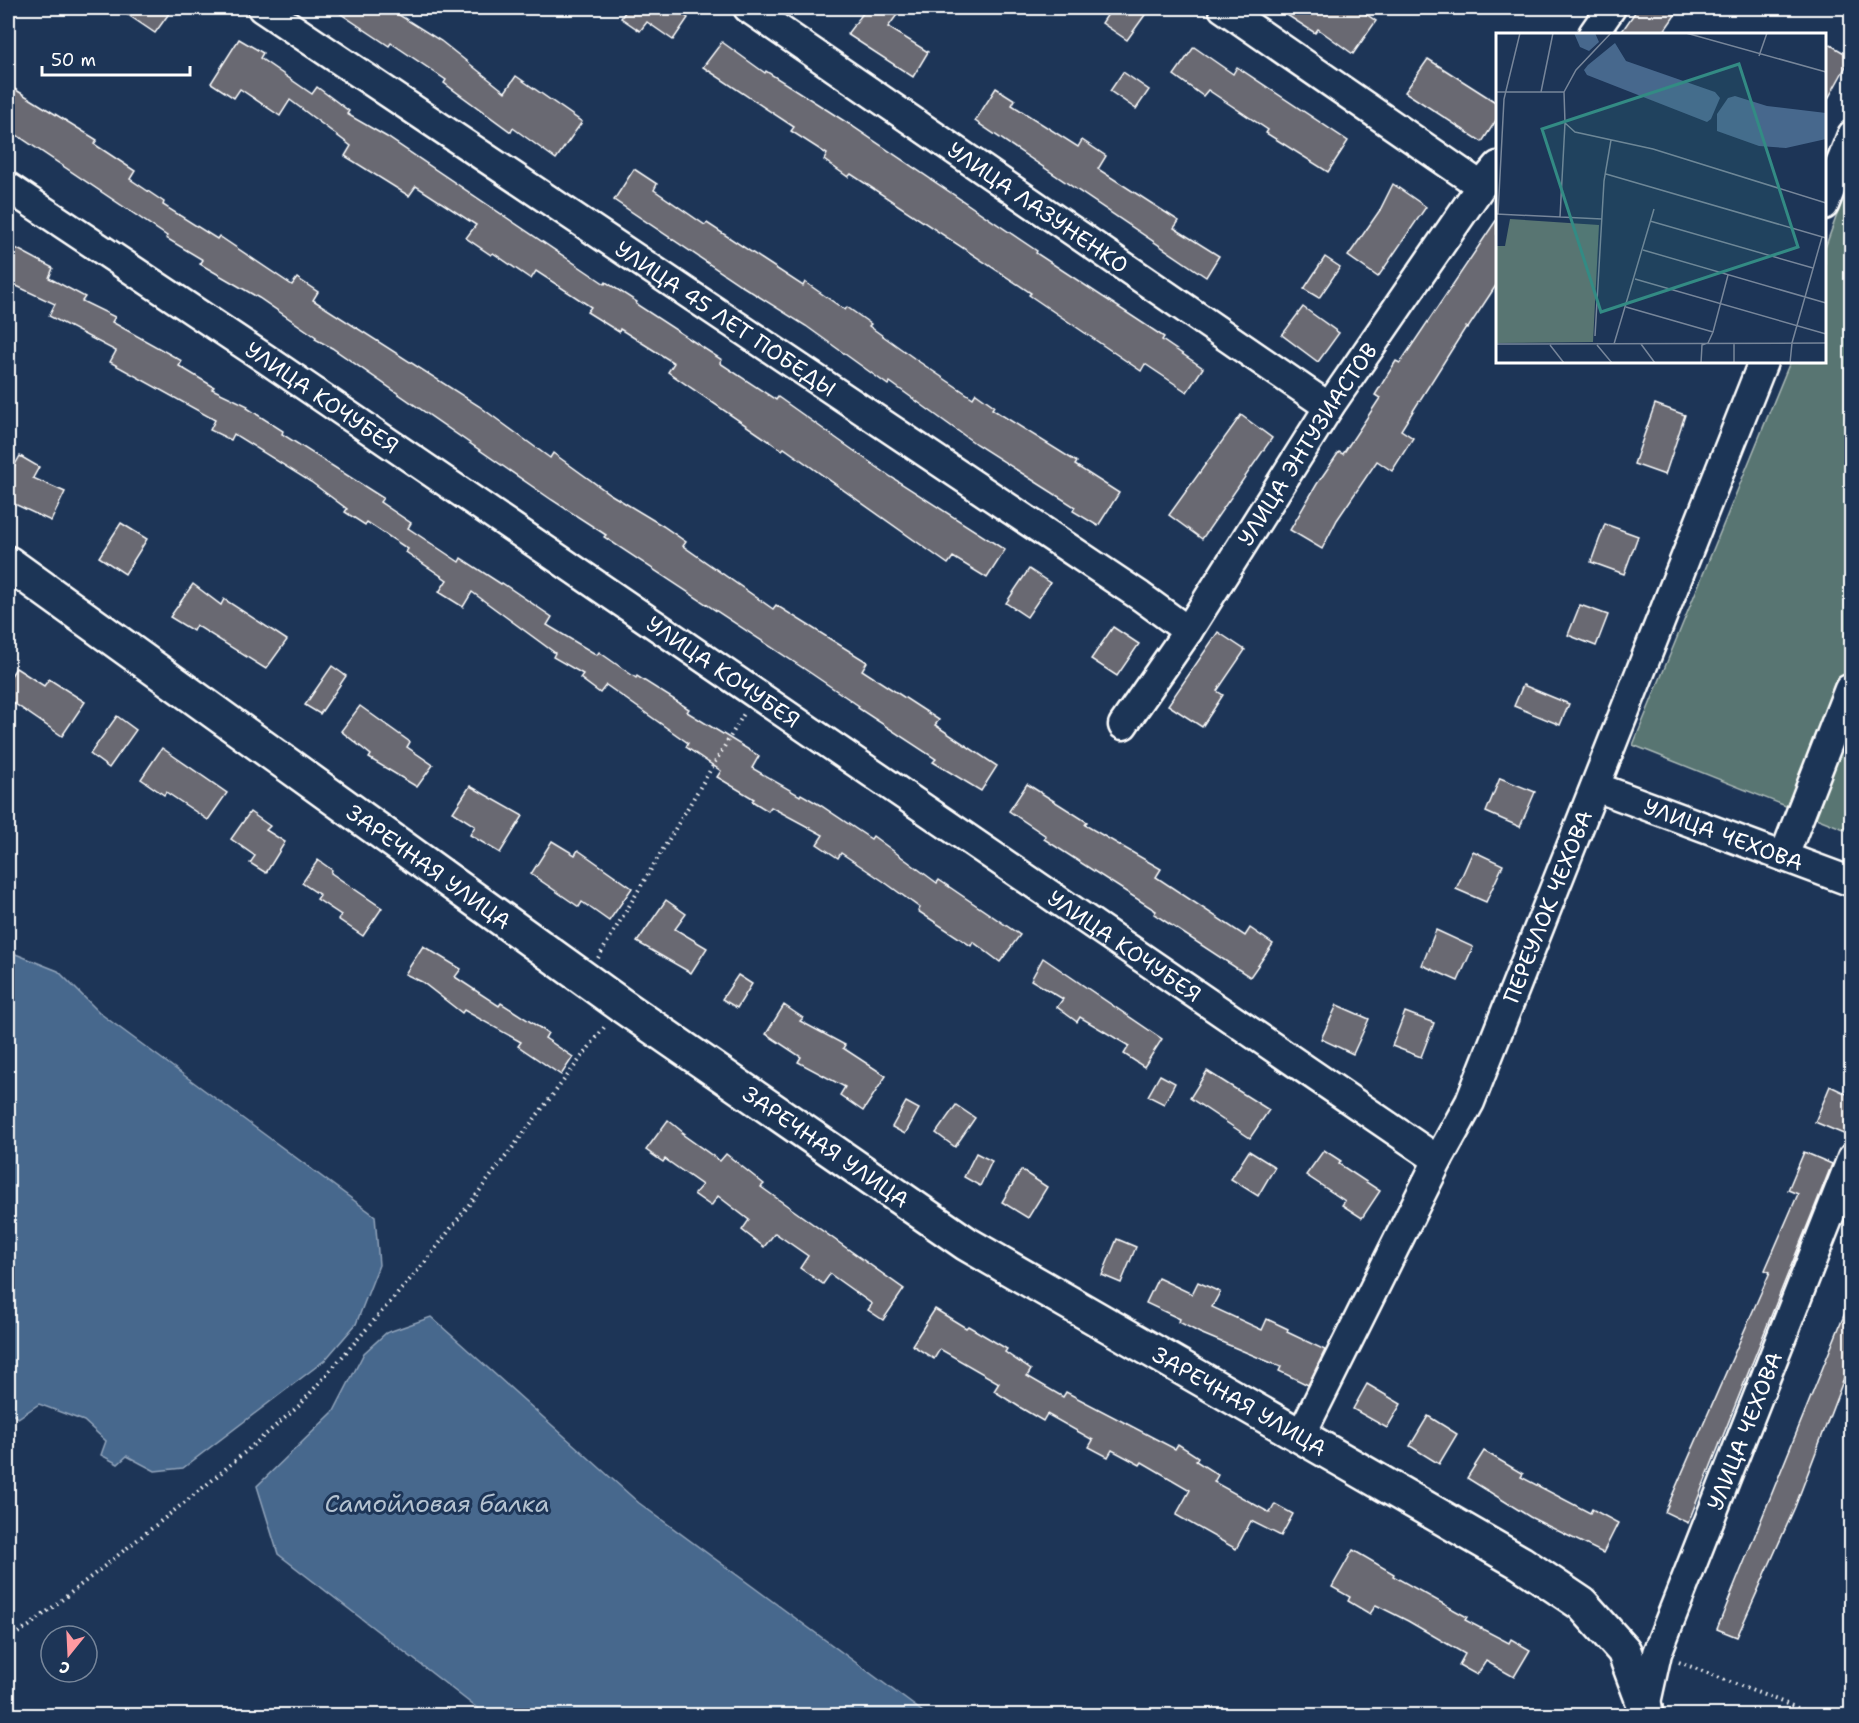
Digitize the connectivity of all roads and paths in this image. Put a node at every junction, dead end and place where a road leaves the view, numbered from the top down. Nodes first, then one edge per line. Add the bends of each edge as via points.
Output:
1 (262, 8) edge
2 (748, 8) edge
3 (1223, 8) edge
4 (1611, 8) edge
5 (1594, 33) edge
6 (1851, 135) edge
7 (1489, 176) edge
8 (8, 187) edge
9 (1826, 200) edge
10 (1763, 363) edge
11 (1329, 407) junction
12 (8, 563) edge
13 (1188, 631) junction
14 (1849, 688) dead end
15 (755, 696) junction
16 (1123, 725) dead end
17 (1596, 786) junction
18 (1784, 856) junction
19 (1851, 882) edge
20 (586, 979) junction
21 (621, 1005) junction
22 (1851, 1158) edge
23 (1438, 1160) junction
24 (1300, 1437) junction
25 (8, 1639) edge
26 (1656, 1653) junction
27 (1644, 1711) edge
28 (1818, 1716) edge

1 - 13 street, УЛИЦА 45 ЛЕТ ПОБЕДЫ
2 - 11 street, УЛИЦА ЛАЗУНЕНКО
3 - 7 street
4 - 5 street
6 - 9 street
7 - 11 street, УЛИЦА ЭНТУЗИАСТОВ
8 - 15 street, УЛИЦА КОЧУБЕЯ via 266,359
10 - 17 street, ПЕРЕУЛОК ЧЕХОВА
11 - 13 street, УЛИЦА ЭНТУЗИАСТОВ
12 - 20 main road, ЗАРЕЧНАЯ УЛИЦА
13 - 16 street, УЛИЦА ЭНТУЗИАСТОВ
14 - 18 street
15 - 20 path
15 - 23 street, УЛИЦА КОЧУБЕЯ
17 - 18 street, УЛИЦА ЧЕХОВА
17 - 23 street, ПЕРЕУЛОК ЧЕХОВА via 1470,1102
18 - 19 street, УЛИЦА ЧЕХОВА
20 - 21 main road, ЗАРЕЧНАЯ УЛИЦА
21 - 24 main road, ЗАРЕЧНАЯ УЛИЦА via 967,1244
21 - 25 path via 426,1261 300,1405 210,1482
22 - 26 street, УЛИЦА ЧЕХОВА
23 - 24 street, ПЕРЕУЛОК ЧЕХОВА
24 - 27 main road, ЗАРЕЧНАЯ УЛИЦА via 1521,1563 1582,1604 1624,1650
26 - 27 street, УЛИЦА ЧЕХОВА
26 - 28 path

